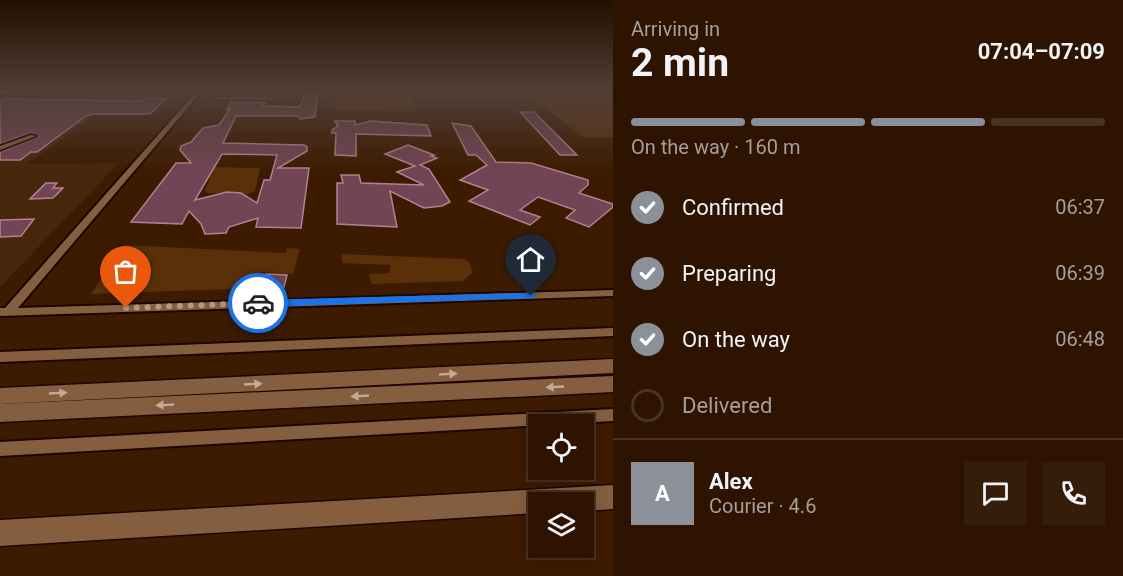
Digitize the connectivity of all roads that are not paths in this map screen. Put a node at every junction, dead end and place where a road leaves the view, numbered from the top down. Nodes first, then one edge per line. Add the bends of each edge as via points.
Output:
1 (176, 118) edge
2 (33, 135) dead end
3 (0, 148) edge
4 (613, 293) edge
5 (4, 312) edge
6 (613, 332) edge
7 (0, 357) edge
8 (613, 366) edge
9 (613, 384) edge
10 (0, 396) edge
11 (0, 413) edge
12 (613, 415) edge
13 (0, 449) edge
14 (613, 497) edge
15 (0, 533) edge

1 - 5 street
2 - 3 street
4 - 5 street
6 - 7 street
10 -> 8 street
9 -> 11 street
12 - 13 street
14 - 15 street

